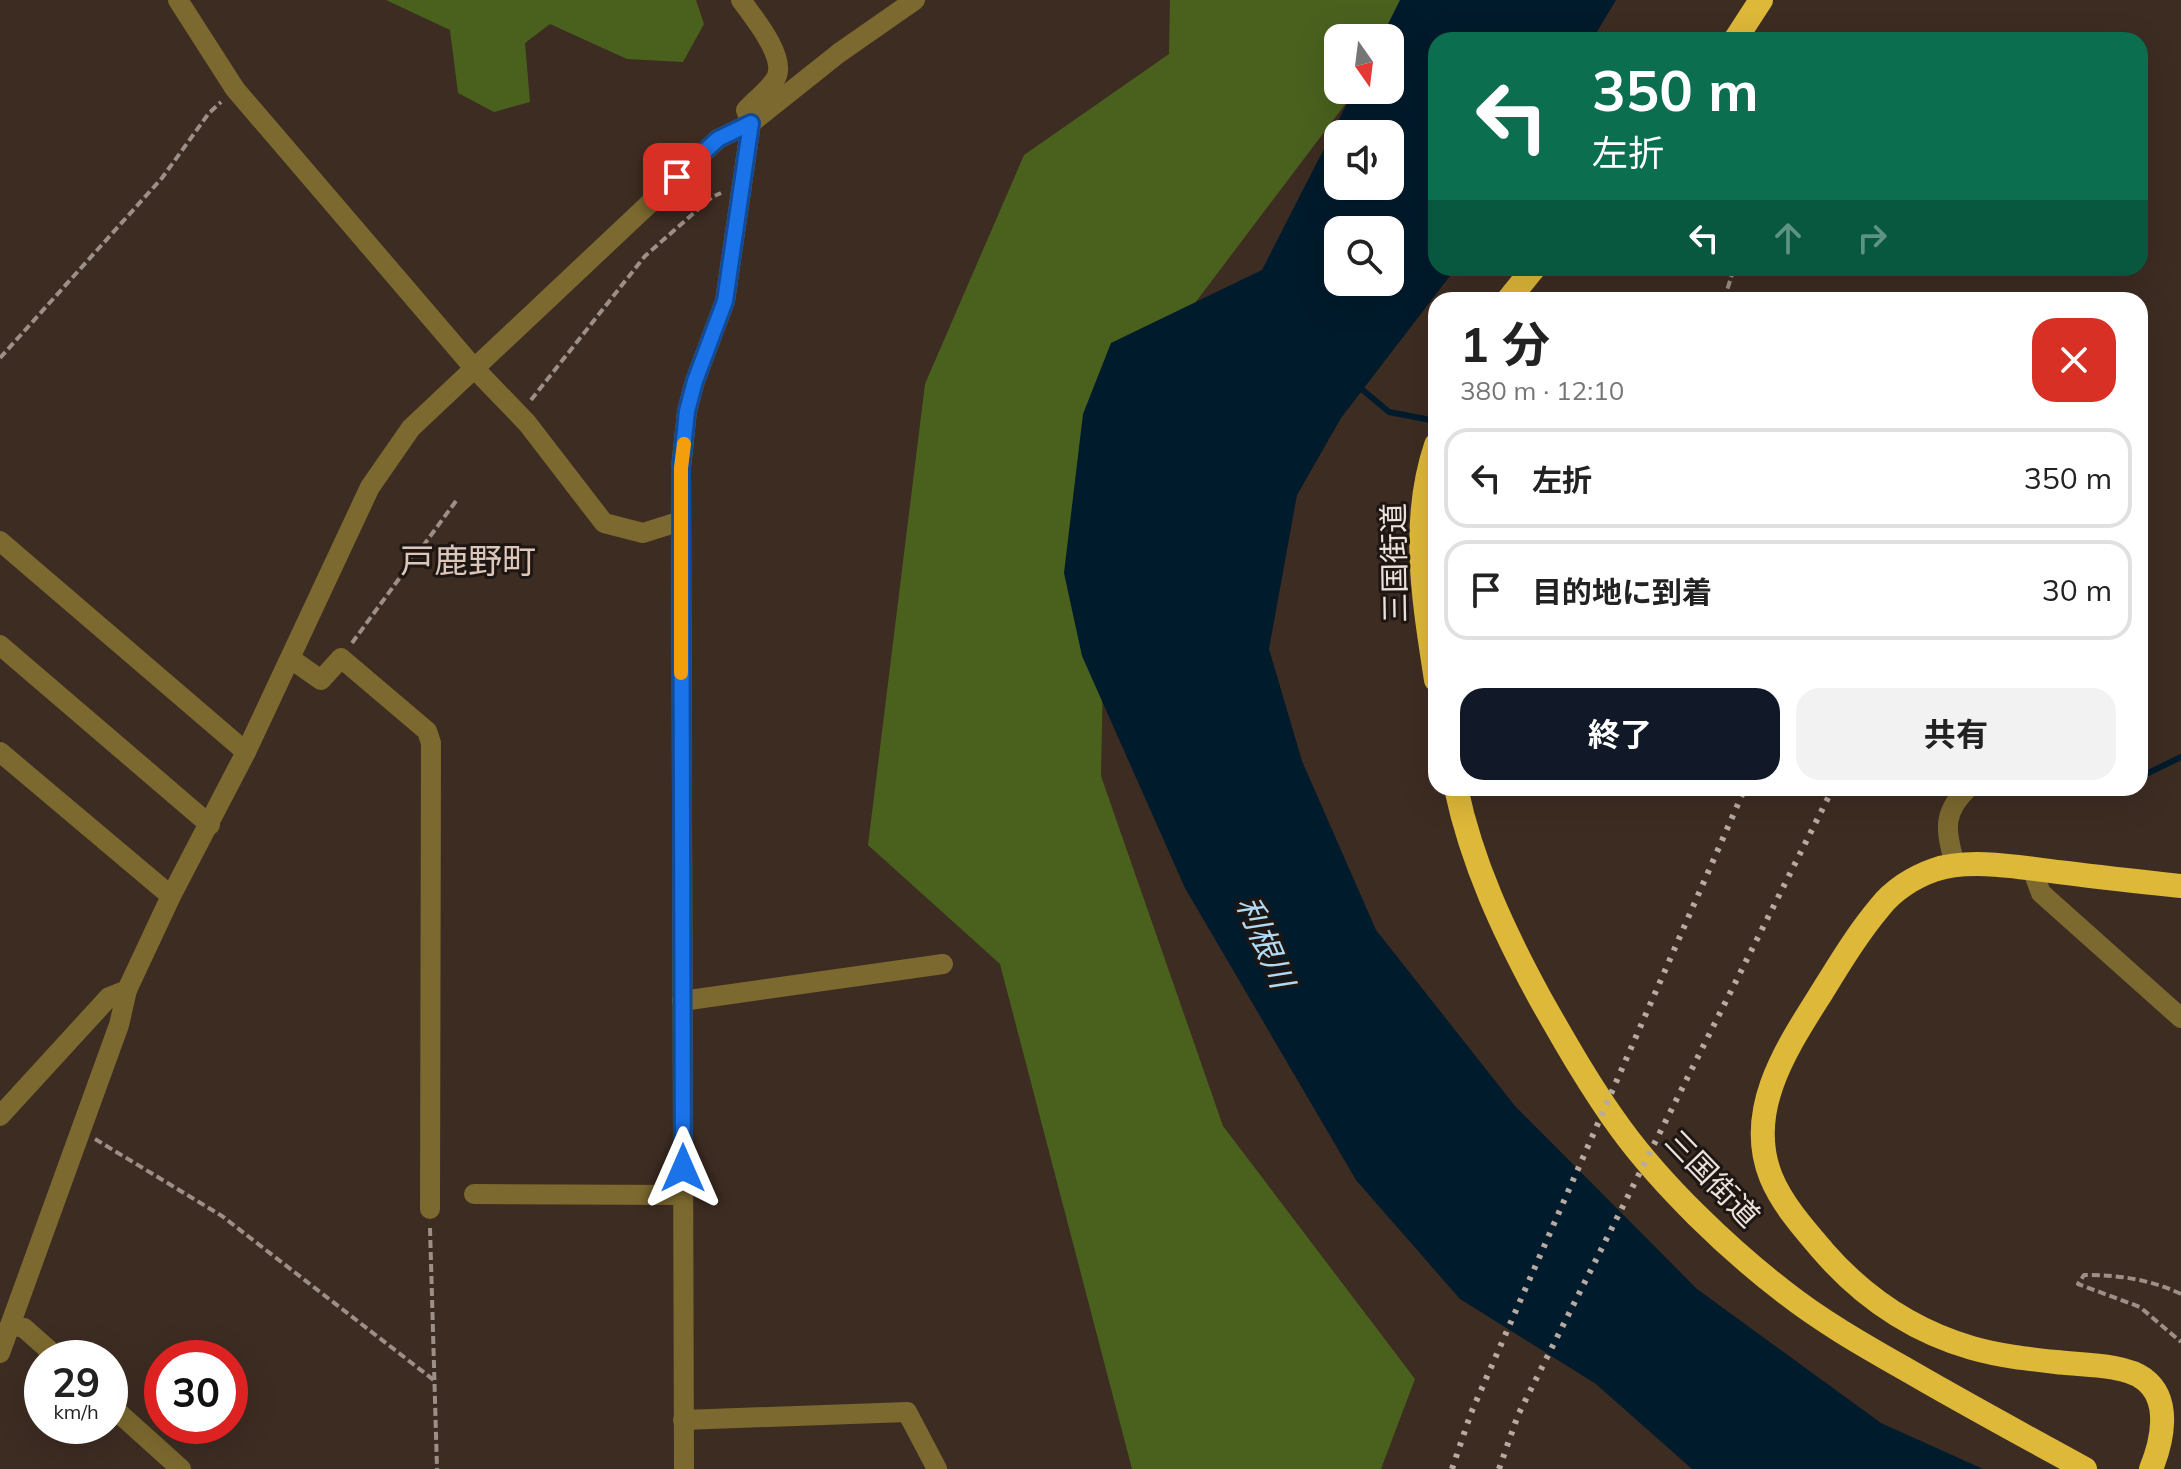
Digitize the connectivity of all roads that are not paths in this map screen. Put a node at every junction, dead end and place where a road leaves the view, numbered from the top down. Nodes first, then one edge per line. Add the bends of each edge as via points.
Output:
1 (178, 0) edge
2 (741, 0) edge
3 (915, 0) edge
4 (1761, 0) edge
5 (1740, 32) edge
6 (751, 123) junction
7 (1528, 276) edge
8 (1514, 292) edge
9 (474, 368) junction
10 (1428, 474) edge
11 (681, 521) junction
12 (0, 541) edge
13 (1428, 619) edge
14 (0, 645) edge
15 (291, 659) junction
16 (0, 752) edge
17 (246, 752) junction
18 (1458, 796) edge
19 (1961, 796) edge
20 (210, 825) junction
21 (1955, 866) junction
22 (2032, 869) junction
23 (2181, 886) edge
24 (171, 896) junction
25 (943, 964) dead end
26 (127, 990) junction
27 (682, 1001) junction
28 (2181, 1018) edge
29 (0, 1116) edge
30 (474, 1194) dead end
31 (683, 1195) junction
32 (430, 1209) road end
33 (10, 1325) junction
34 (38, 1340) edge
35 (0, 1353) edge
36 (683, 1420) junction
37 (128, 1421) edge
38 (181, 1469) edge
39 (684, 1469) edge
40 (937, 1469) edge
41 (2085, 1469) edge
42 (2151, 1469) edge

1 - 9 street via 235,89
2 - 6 street via 778,64 776,77 746,110
3 - 6 street
4 - 5 highway
6 - 9 street via 718,139
6 - 11 street via 725,301 687,411
7 - 8 highway
9 - 11 street via 519,415 604,523 643,533
9 - 15 street via 411,428 370,487
10 - 13 highway, 三国街道 via 1421,530
11 - 27 street
12 - 17 street
14 - 20 street
15 - 17 street
15 - 32 street via 321,680 341,658 427,731 431,743
16 - 24 street
17 - 20 street
18 - 41 highway, 三国街道 via 1492,906 1522,965 1586,1077 1661,1176 1739,1253 1822,1320
19 - 21 street via 1950,809 1947,830
20 - 24 street
21 - 22 highway
21 - 42 highway via 1909,882 1884,901 1789,1045 1765,1107 1764,1152 1771,1177 1805,1230 1878,1304 1945,1339 2000,1356 2108,1368 2145,1379 2162,1414 2163,1434
22 - 23 highway
22 - 28 street via 2041,893
24 - 26 street
25 - 27 street
26 - 29 street via 109,997
26 - 33 street
27 - 31 street
30 - 31 street
31 - 36 street
33 - 34 street via 24,1328
33 - 35 street
36 - 39 street
36 - 40 street via 907,1412
37 - 38 street

